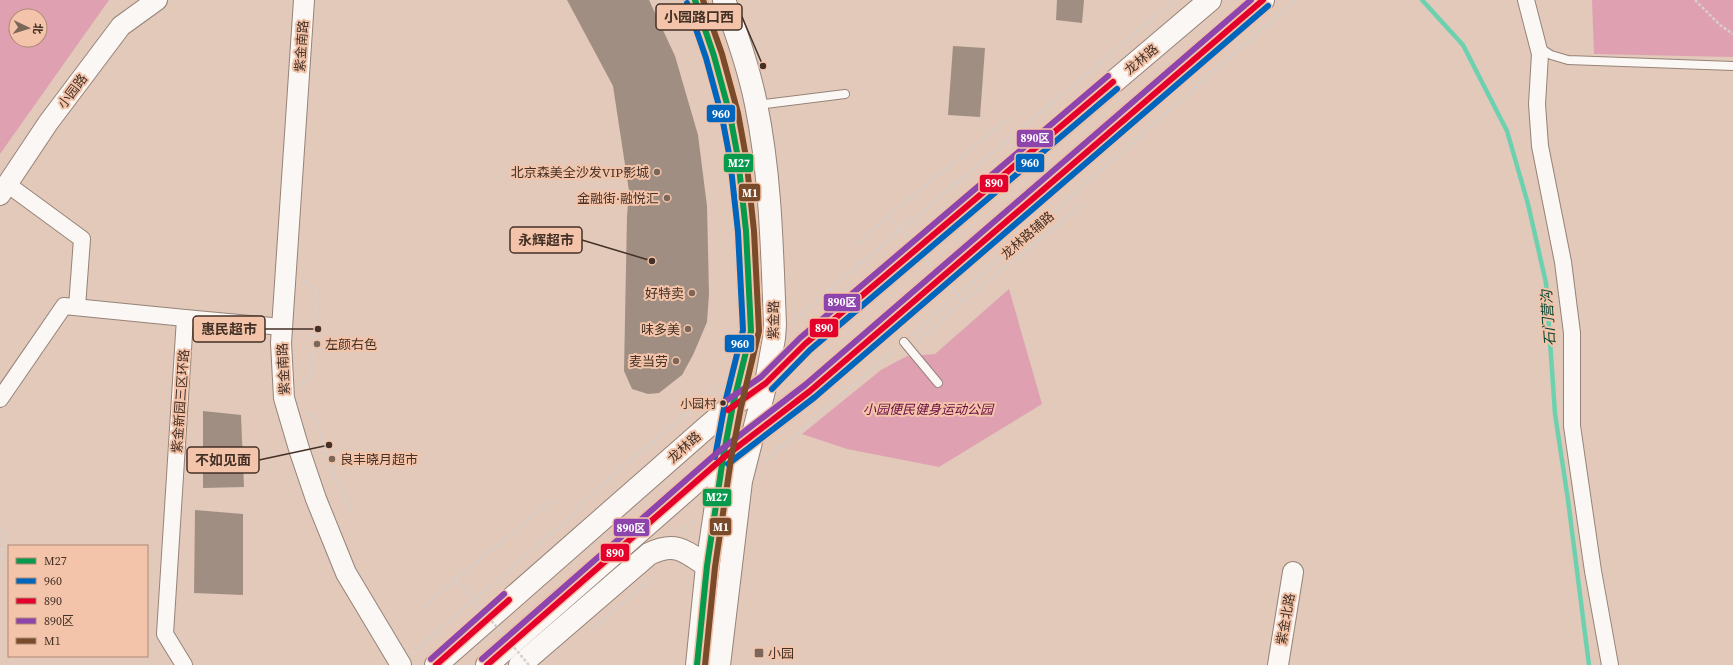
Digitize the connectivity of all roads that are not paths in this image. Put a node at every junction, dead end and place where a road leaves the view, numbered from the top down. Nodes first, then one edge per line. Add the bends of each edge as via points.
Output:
1 (157, 0) edge
2 (304, 0) edge
3 (695, 0) edge
4 (724, 0) edge
5 (1210, 0) edge
6 (1263, 0) edge
7 (1526, 0) edge
8 (1539, 48) junction
9 (1733, 66) edge
10 (845, 94) dead end
11 (756, 105) junction
12 (4, 189) edge
13 (77, 307) junction
14 (186, 318) junction
15 (282, 326) junction
16 (904, 342) road end
17 (766, 383) junction
18 (938, 383) dead end
19 (0, 399) edge
20 (733, 405) junction
21 (752, 436) junction
22 (723, 458) junction
23 (707, 566) junction
24 (1293, 572) dead end
25 (404, 661) edge
26 (184, 665) edge
27 (436, 665) edge
28 (487, 665) edge
29 (520, 665) edge
30 (697, 665) edge
31 (719, 665) edge
32 (1278, 665) edge
33 (1610, 665) edge

1 - 12 street, 小园路 via 121,26 48,123
2 - 15 street, 紫金南路
3 - 20 main road, 紫金路 via 730,115 738,158 746,231 751,331
4 - 11 main road, 紫金路
5 - 17 main road, 龙林路 via 805,344
6 - 21 main road via 815,386
7 - 8 street
8 - 9 lane via 1551,56 1568,60
8 - 33 street via 1536,104 1540,146 1563,262 1572,332 1572,426 1593,571
10 - 11 lane
11 - 17 main road, 紫金路 via 766,172 771,240 774,338
12 - 13 street via 82,239
13 - 14 street
13 - 19 street via 64,306
14 - 15 street
14 - 26 street, 紫金新园三区环路 via 165,634
15 - 25 street, 紫金南路 via 284,398 311,485 346,573
16 - 18 lane
17 - 20 main road, 龙林路
17 - 21 main road, 紫金路
20 - 22 main road, 紫金路
20 - 27 main road, 龙林路
21 - 22 main road
21 - 31 main road, 紫金路 via 741,481
22 - 23 main road, 紫金路
22 - 28 main road
23 - 29 main road via 684,551 672,547 661,548 650,554
23 - 30 main road, 紫金路
24 - 32 street, 紫金北路

